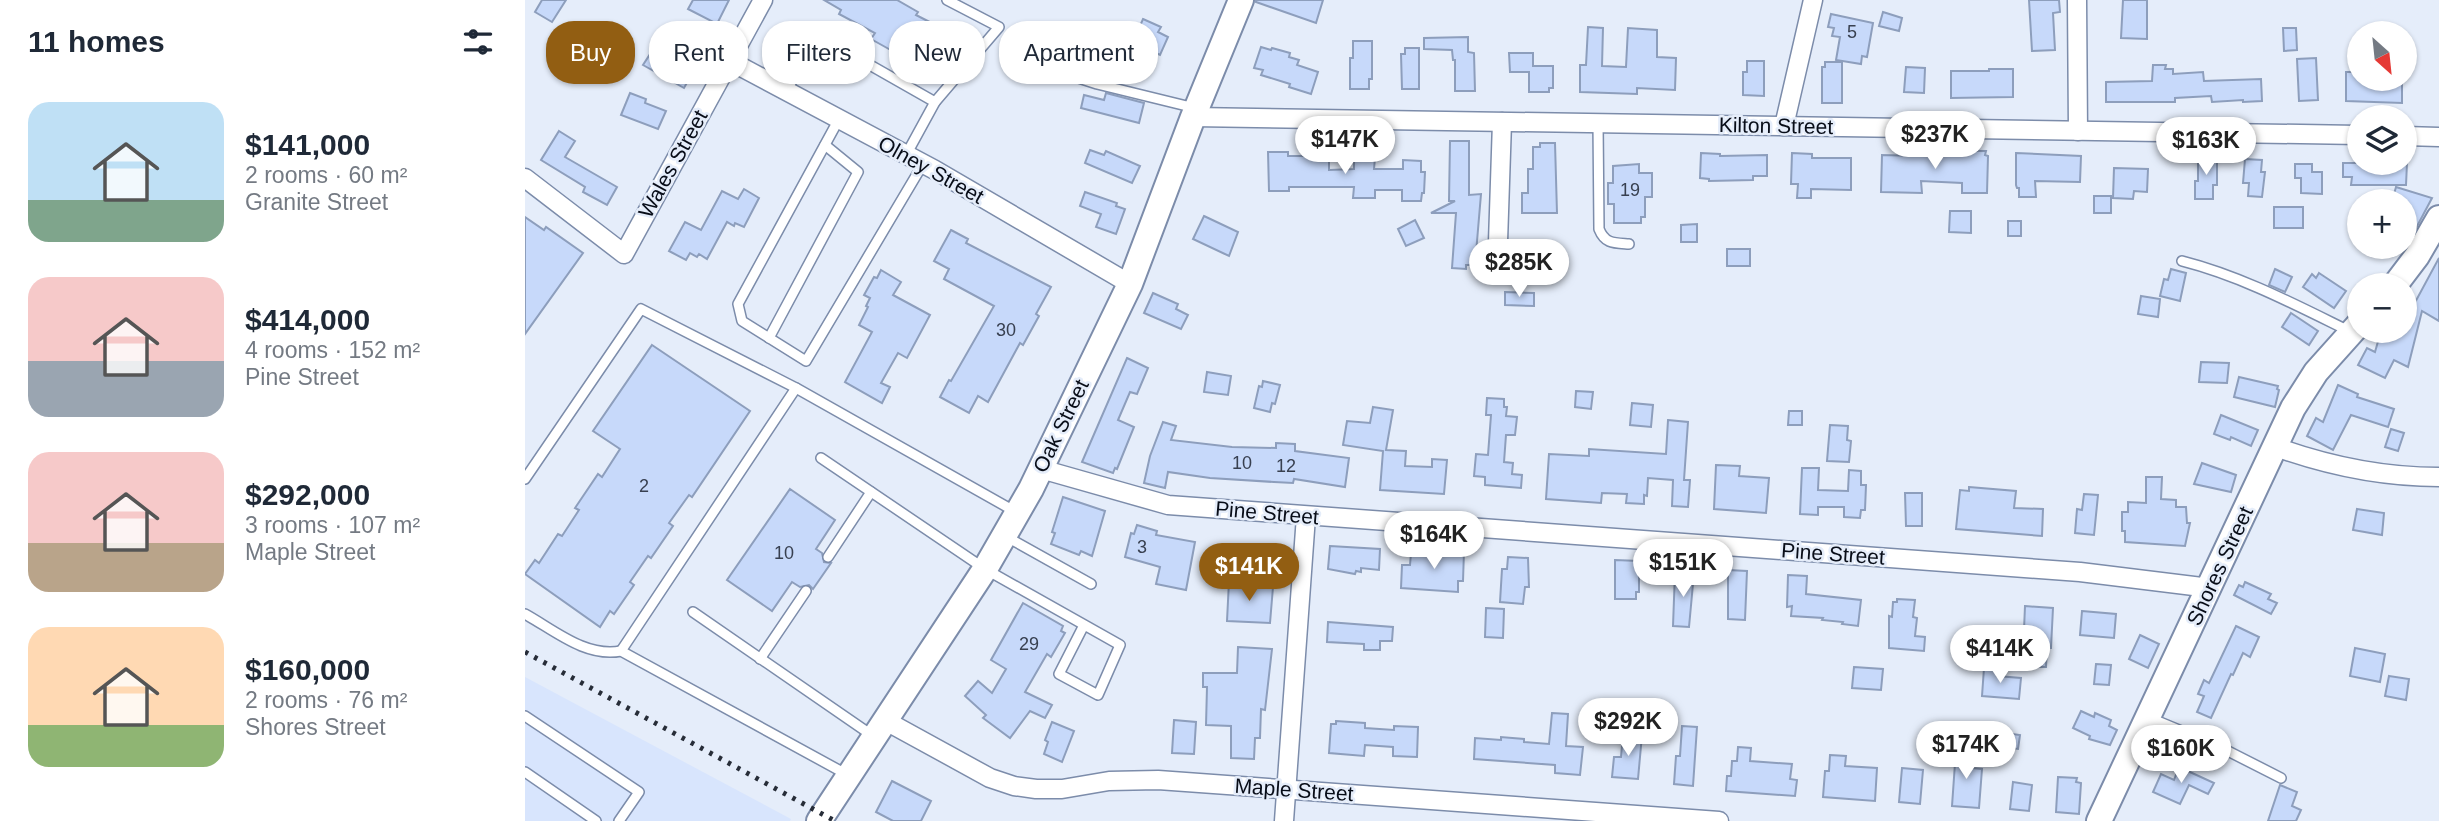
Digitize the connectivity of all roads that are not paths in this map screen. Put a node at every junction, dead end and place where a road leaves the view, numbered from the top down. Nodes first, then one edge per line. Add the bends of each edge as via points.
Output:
1 (763, 0) edge
2 (947, 0) edge
3 (1241, 0) edge
4 (1813, 0) edge
5 (2077, 0) edge
6 (748, 28) edge
7 (748, 71) edge
8 (717, 84) edge
9 (1097, 84) edge
10 (786, 91) junction
11 (935, 102) junction
12 (1195, 112) junction
13 (839, 119) junction
14 (1502, 122) junction
15 (1598, 123) junction
16 (1784, 126) junction
17 (2078, 131) junction
18 (2347, 135) edge
19 (2417, 136) edge
20 (2439, 136) edge
21 (825, 145) junction
22 (905, 155) junction
23 (923, 164) junction
24 (525, 178) edge
25 (2439, 218) edge
26 (1629, 244) dead end
27 (2182, 261) dead end
28 (1497, 272) dead end
29 (2404, 273) edge
30 (1130, 284) junction
31 (2347, 325) edge
32 (2347, 337) edge
33 (769, 338) junction
34 (796, 388) junction
35 (2276, 447) junction
36 (821, 458) dead end
37 (1041, 469) junction
38 (2439, 477) edge
39 (525, 479) edge
40 (871, 492) junction
41 (1018, 513) junction
42 (1305, 516) junction
43 (1005, 536) junction
44 (828, 557) dead end
45 (985, 569) junction
46 (1090, 584) dead end
47 (2210, 588) junction
48 (806, 591) dead end
49 (693, 612) dead end
50 (525, 614) edge
51 (1084, 625) junction
52 (621, 651) junction
53 (760, 659) junction
54 (525, 716) edge
55 (2149, 717) junction
56 (880, 729) junction
57 (525, 772) edge
58 (849, 776) junction
59 (2280, 778) dead end
60 (1286, 789) junction
61 (596, 821) edge
62 (619, 821) edge
63 (819, 821) edge
64 (1284, 821) edge
65 (1719, 821) edge
66 (2099, 821) edge

1 - 6 street, Wales Street
2 - 11 lane via 999,27
3 - 12 street, Oak Street
4 - 16 street
5 - 17 street
7 - 10 street, Olney Street
8 - 24 street, Wales Street via 624,254
9 - 12 lane
10 - 11 lane via 814,53 833,44
10 - 13 street, Olney Street
11 - 22 lane
12 - 14 street, Kilton Street
12 - 30 street, Oak Street
13 - 21 lane
13 - 22 street, Olney Street
14 - 15 street, Kilton Street
14 - 28 street
15 - 16 street, Kilton Street
15 - 26 lane via 1599,229 1608,242
16 - 17 street, Kilton Street
17 - 18 street, Kilton Street
19 - 20 street
21 - 33 lane via 738,304 742,321
21 - 33 lane via 858,172
22 - 23 street, Olney Street
23 - 30 street, Olney Street
23 - 33 lane via 806,360
25 - 29 street
27 - 31 lane
30 - 37 street, Oak Street
32 - 35 street, Shores Street via 2308,384
34 - 39 lane via 641,309
34 - 41 lane
34 - 52 lane
35 - 38 street via 2335,465 2407,477
35 - 47 street, Shores Street
36 - 40 lane
37 - 41 street, Oak Street
37 - 42 street, Pine Street via 1168,505
40 - 44 lane
40 - 45 lane
41 - 43 street, Oak Street
42 - 47 street, Pine Street via 2080,572
42 - 60 street
43 - 45 street, Oak Street
43 - 46 lane
45 - 51 lane
45 - 56 street, Oak Street
47 - 55 street, Shores Street
48 - 53 lane
49 - 53 lane
50 - 52 lane via 585,648 602,653
51 - 51 lane via 1119,645 1098,695 1059,674
52 - 58 lane
53 - 56 lane
54 - 62 lane via 639,792
55 - 59 lane
55 - 66 street, Shores Street
56 - 58 street, Oak Street
56 - 60 street, Maple Street via 1014,786 1062,789 1139,780
57 - 61 lane
58 - 63 street, Oak Street
60 - 64 street
60 - 65 street, Maple Street

